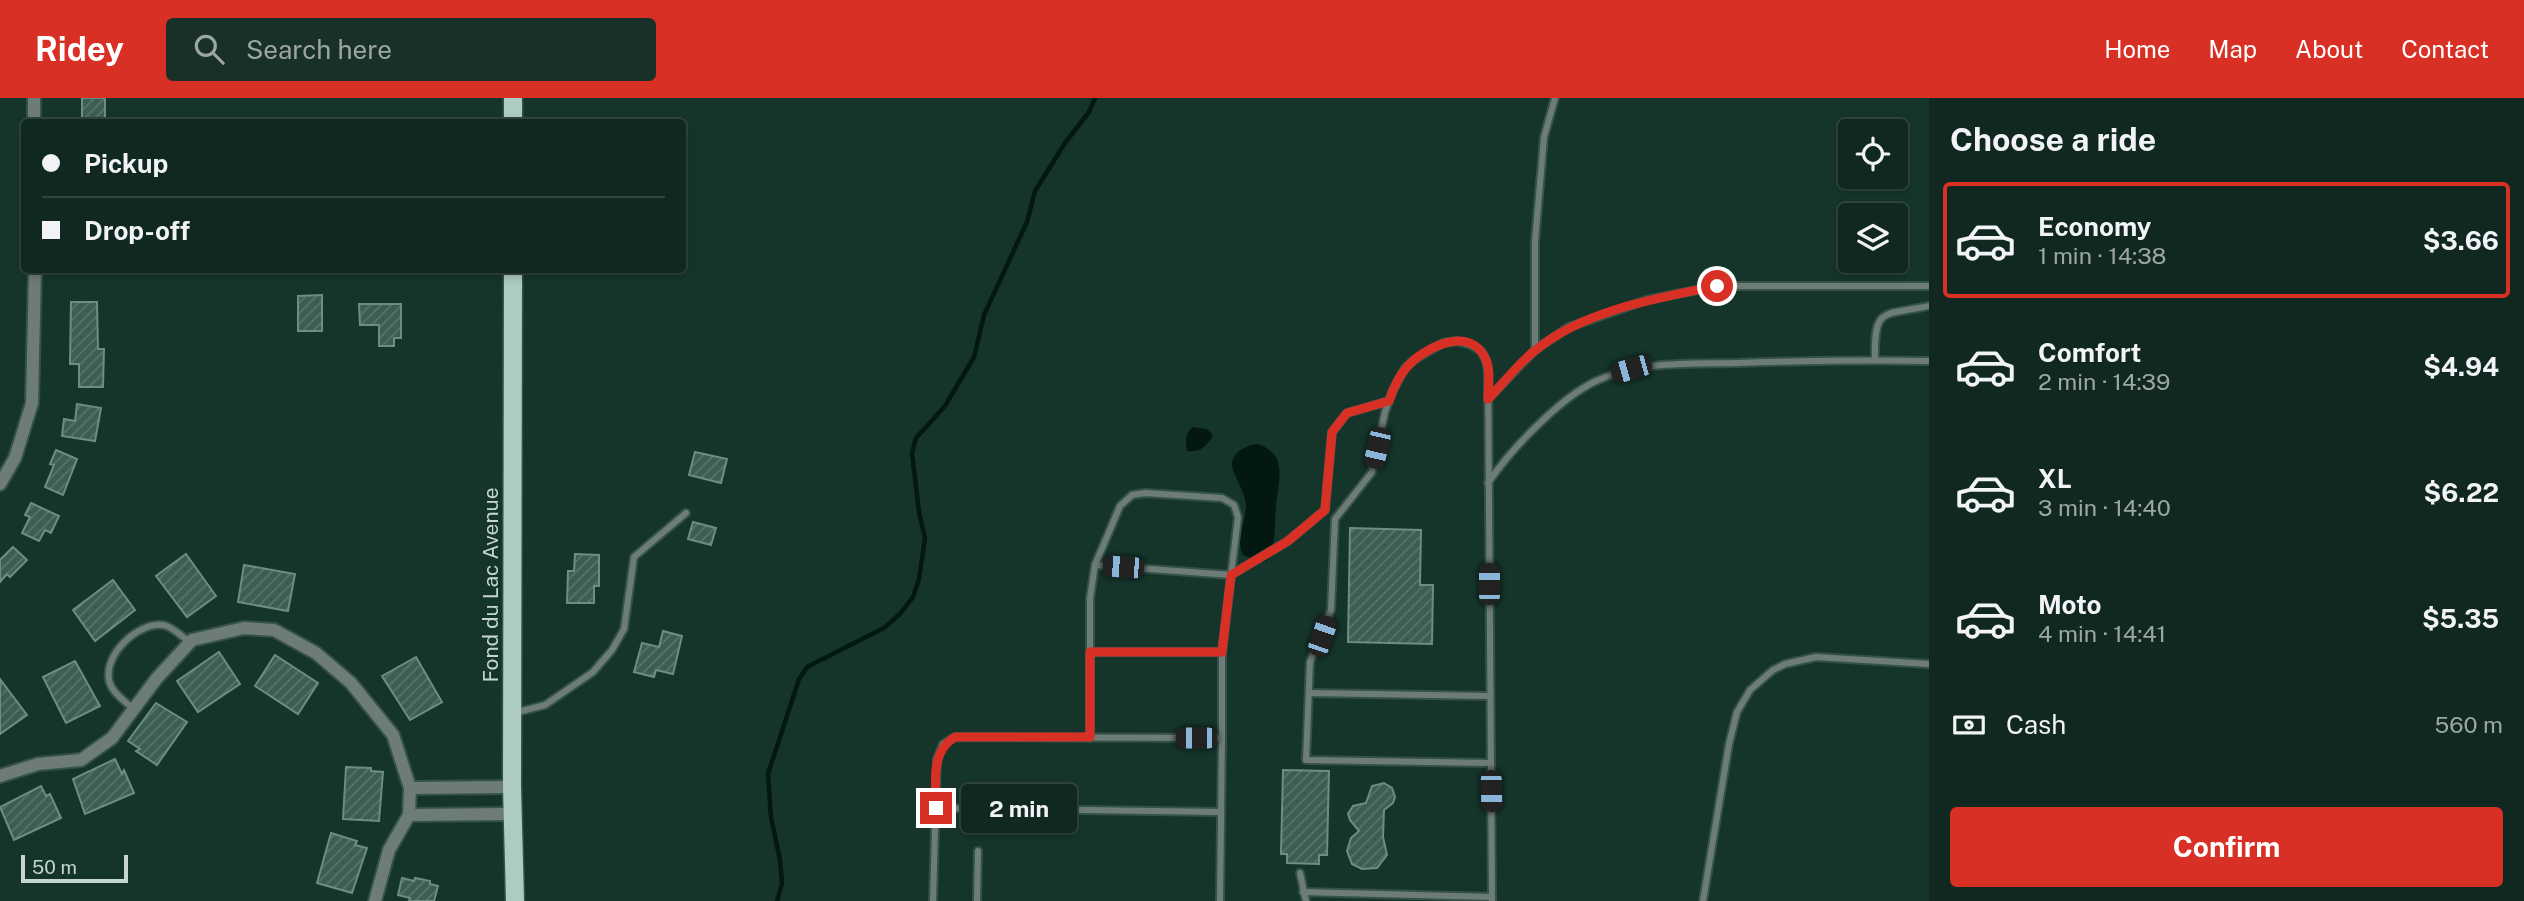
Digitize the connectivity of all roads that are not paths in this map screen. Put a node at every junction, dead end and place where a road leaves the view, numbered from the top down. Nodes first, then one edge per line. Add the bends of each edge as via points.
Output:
1 (34, 98) edge
2 (513, 98) edge
3 (1555, 98) edge
4 (34, 119) edge
5 (513, 119) edge
6 (34, 273) edge
7 (513, 273) edge
8 (1929, 286) edge
9 (1929, 306) edge
10 (1535, 349) junction
11 (1875, 360) junction
12 (1929, 361) edge
13 (1488, 399) junction
14 (1389, 401) junction
15 (1488, 483) junction
16 (0, 484) edge
17 (687, 513) dead end
18 (1096, 565) junction
19 (1231, 575) junction
20 (190, 642) junction
21 (1090, 652) junction
22 (1222, 652) junction
23 (1929, 664) edge
24 (1309, 693) junction
25 (1489, 696) junction
26 (134, 709) junction
27 (512, 714) junction
28 (1090, 737) junction
29 (1222, 738) junction
30 (1490, 763) junction
31 (0, 776) edge
32 (512, 787) junction
33 (410, 788) junction
34 (936, 808) junction
35 (1221, 812) junction
36 (512, 814) junction
37 (409, 815) junction
38 (978, 851) dead end
39 (1300, 873) dead end
40 (1303, 892) junction
41 (1492, 899) edge
42 (375, 901) edge
43 (515, 901) edge
44 (933, 901) edge
45 (977, 901) edge
46 (1220, 901) edge
47 (1306, 901) edge
48 (1703, 901) edge

1 - 4 street
2 - 5 main road
3 - 10 lane via 1544,137 1535,242
6 - 16 street via 32,402 15,458
7 - 27 main road, Fond du Lac Avenue
8 - 10 lane via 1717,286 1647,300 1569,327
9 - 11 lane via 1886,314 1877,322
10 - 13 lane
11 - 12 lane
11 - 15 lane via 1685,365 1611,375 1593,382 1552,414 1509,453
13 - 14 lane via 1486,360 1481,351 1458,341 1443,343 1414,360
13 - 15 lane
14 - 19 lane via 1347,413 1332,432 1325,510 1288,541
14 - 24 lane via 1372,472 1335,519 1331,610 1310,662
15 - 25 lane
17 - 27 lane via 634,558 624,629 593,672 545,705
18 - 19 lane
18 - 19 lane via 1120,506 1132,495 1222,498 1234,505 1238,517
18 - 21 lane via 1090,598
19 - 22 lane
20 - 26 street
20 - 26 lane via 167,625 150,625 119,646 109,663 109,682
20 - 33 street via 244,628 274,629 316,653 351,683 393,735
21 - 22 lane
21 - 28 lane
22 - 29 lane
23 - 48 lane via 1816,657 1785,664 1750,690 1737,712 1729,744
24 - 25 lane
24 - 30 lane via 1306,760
25 - 30 lane
26 - 31 street via 112,737 81,760 38,764
27 - 32 main road, Fond du Lac Avenue
28 - 29 lane
28 - 34 lane via 955,737 943,744 937,759
29 - 35 lane
30 - 41 lane
32 - 33 street
32 - 36 main road, Fond du Lac Avenue
33 - 37 street
34 - 35 lane
34 - 44 lane
35 - 46 lane
36 - 37 street
36 - 43 main road, Fond du Lac Avenue
37 - 42 street via 389,850
38 - 45 lane
39 - 40 lane
40 - 41 lane
40 - 47 lane

